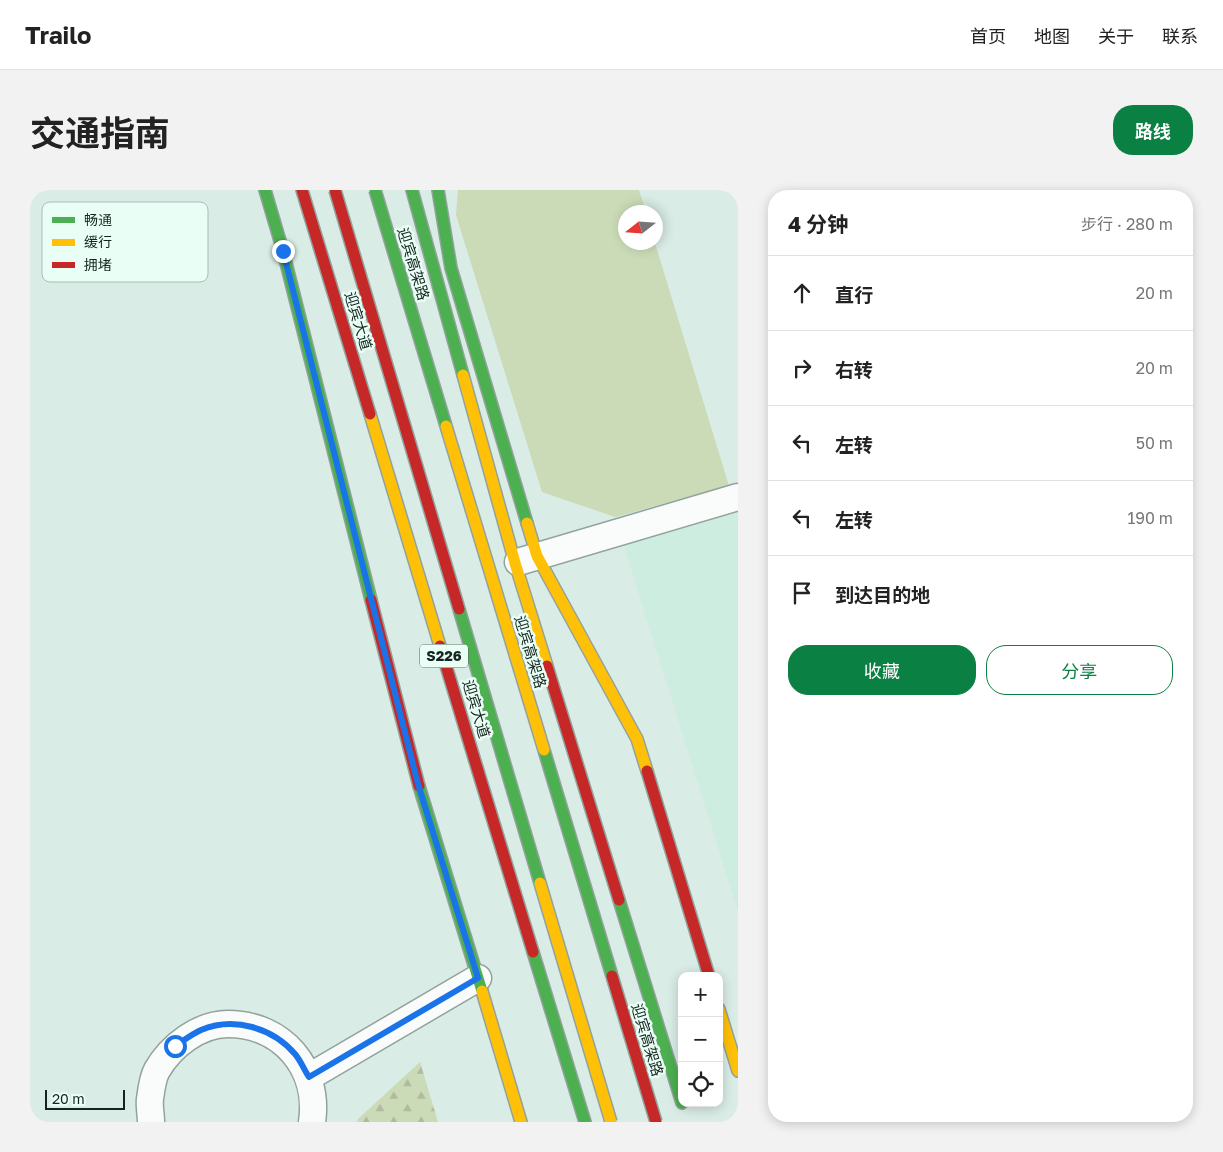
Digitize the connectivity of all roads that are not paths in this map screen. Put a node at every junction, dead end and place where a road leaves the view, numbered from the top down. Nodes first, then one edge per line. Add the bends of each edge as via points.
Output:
1 (264, 190) edge
2 (302, 190) edge
3 (335, 190) edge
4 (375, 190) edge
5 (412, 190) edge
6 (438, 190) edge
7 (738, 497) edge
8 (526, 559) junction
9 (708, 972) edge
10 (478, 978) junction
11 (721, 1017) edge
12 (738, 1071) edge
13 (309, 1077) junction
14 (678, 1089) edge
15 (152, 1122) edge
16 (312, 1122) edge
17 (521, 1122) edge
18 (585, 1122) edge
19 (611, 1122) edge
20 (656, 1122) edge

1 - 10 main road via 283,251 418,784
2 - 18 main road, 迎宾大道 / S226
3 - 19 main road, bridge
4 - 20 main road, 迎宾高架路, bridge
5 - 8 main road
6 - 8 main road via 451,268
7 - 8 street
8 - 9 main road via 637,739
8 - 14 main road
10 - 13 street
10 - 17 main road
11 - 12 main road
13 - 15 street via 296,1055 276,1037 252,1027 226,1024 201,1030 175,1046 157,1071 149,1101
13 - 16 street via 314,1105

